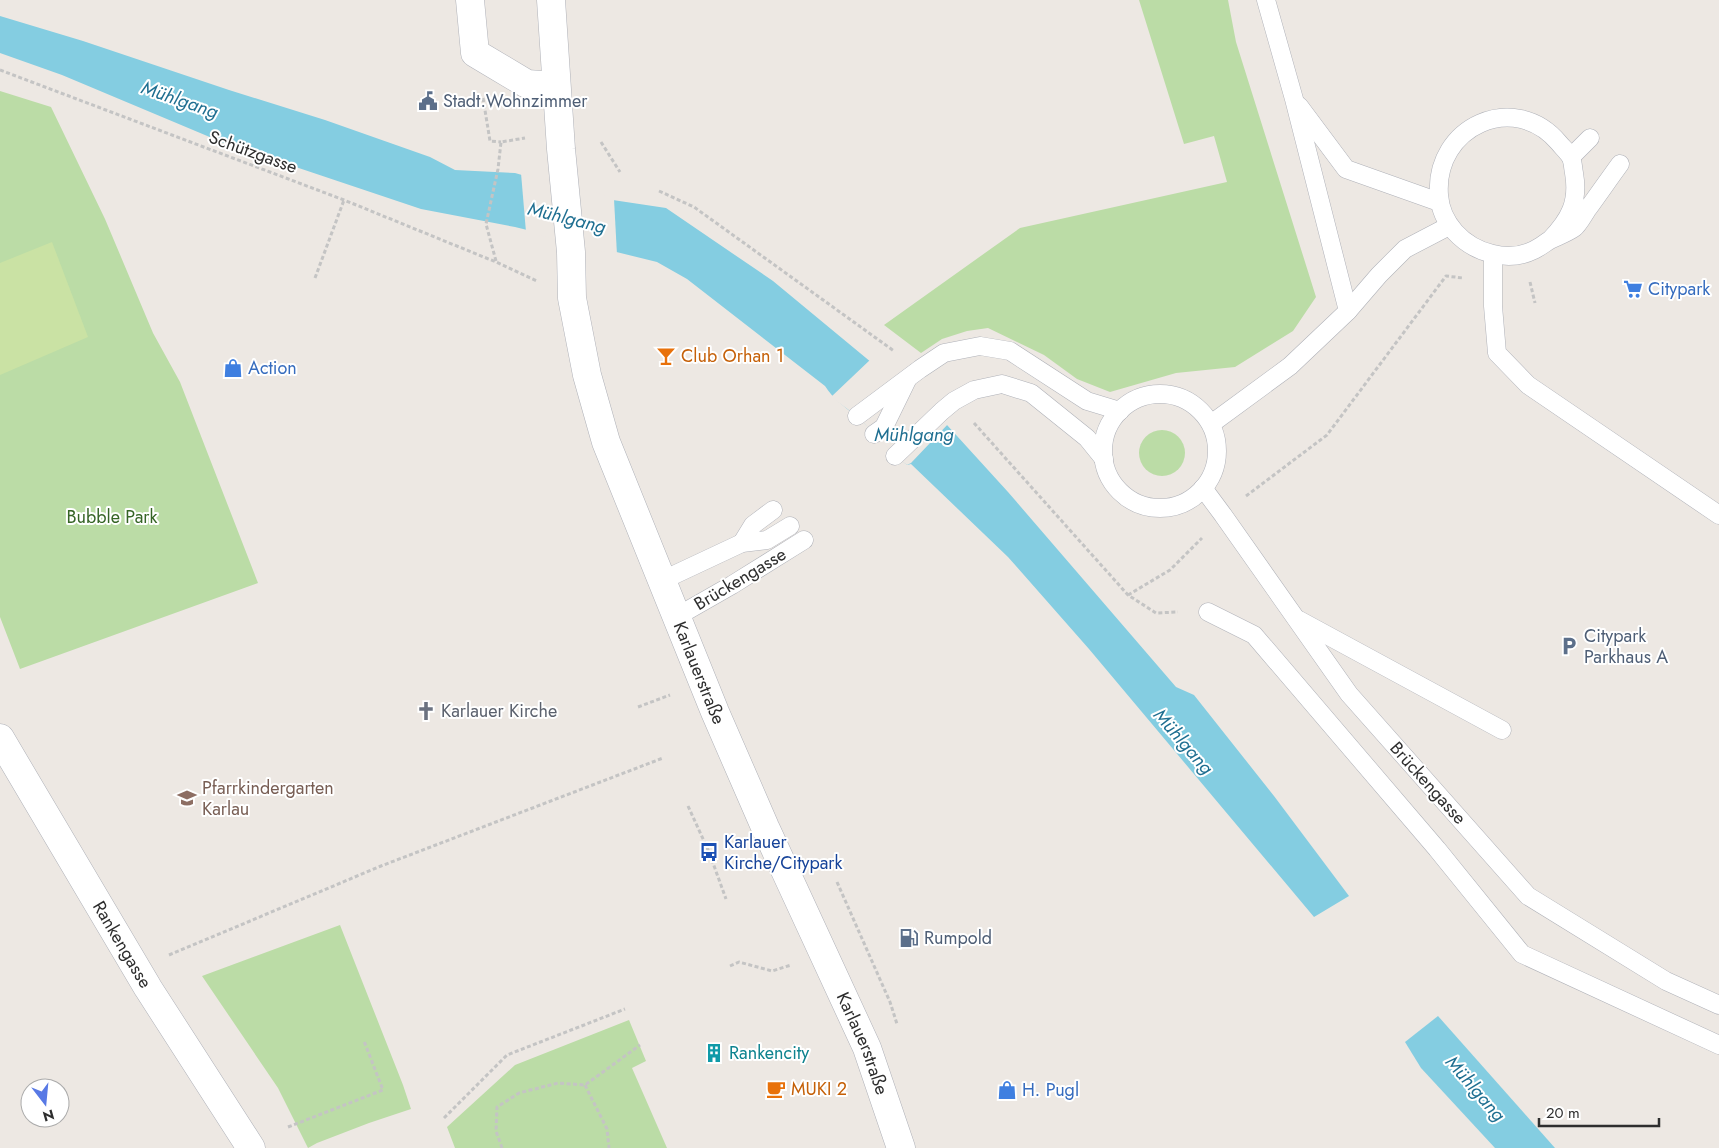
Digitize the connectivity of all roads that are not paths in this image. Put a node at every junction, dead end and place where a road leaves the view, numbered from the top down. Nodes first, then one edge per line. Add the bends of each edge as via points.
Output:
1 (470, 0) edge
2 (550, 0) edge
3 (1266, 0) edge
4 (556, 86) junction
5 (1294, 99) junction
6 (1590, 138) dead end
7 (1571, 157) junction
8 (1620, 164) dead end
9 (1439, 202) junction
10 (1449, 226) junction
11 (1550, 240) junction
12 (1493, 255) junction
13 (1348, 311) junction
14 (909, 377) junction
15 (1120, 411) junction
16 (856, 416) dead end
17 (1211, 424) junction
18 (874, 434) dead end
19 (895, 456) dead end
20 (1104, 459) junction
21 (1203, 488) junction
22 (773, 510) dead end
23 (1719, 515) edge
24 (790, 526) dead end
25 (804, 540) dead end
26 (742, 543) junction
27 (661, 581) junction
28 (1208, 612) road end
29 (676, 617) junction
30 (1296, 619) junction
31 (1502, 730) dead end
32 (0, 738) edge
33 (1719, 1005) edge
34 (1719, 1046) edge
35 (251, 1148) edge
36 (901, 1148) edge

1 - 4 main road via 475,53 527,84
2 - 4 main road, Karlauerstraße
3 - 5 lane
4 - 27 main road, Karlauerstraße via 572,298 587,375 606,442
5 - 9 lane via 1346,169
5 - 13 lane
6 - 7 lane
7 - 9 lane via 1551,133 1533,123 1518,118 1485,121 1466,130 1452,144 1442,162
7 - 11 lane via 1576,187 1573,207 1564,225
8 - 11 lane via 1575,228
9 - 10 lane
10 - 12 lane via 1476,249
10 - 13 lane via 1405,249
11 - 12 lane via 1533,251
12 - 23 lane via 1497,354 1528,385
13 - 17 lane via 1290,366
14 - 15 lane via 944,353 980,346 1010,351 1087,401
14 - 16 lane
14 - 18 lane via 884,427
15 - 17 lane via 1148,395 1169,395 1189,402
15 - 20 lane via 1106,434
17 - 21 lane via 1217,458 1210,480
19 - 20 lane via 954,401 974,390 1002,384 1031,393 1087,438
20 - 21 lane via 1112,481 1128,498 1139,503 1173,506
21 - 30 lane, Brückengasse
22 - 26 lane, Brückengasse via 752,525
24 - 26 lane, Brückengasse via 767,540
25 - 29 lane, Brückengasse
26 - 27 lane, Brückengasse
27 - 29 main road, Karlauerstraße
28 - 34 lane, Brückengasse via 1254,635 1522,954
29 - 36 main road, Karlauerstraße via 765,827 867,1048
30 - 31 lane
30 - 33 lane, Brückengasse via 1349,694 1528,896 1666,982
32 - 35 main road, Rankengasse via 148,988

